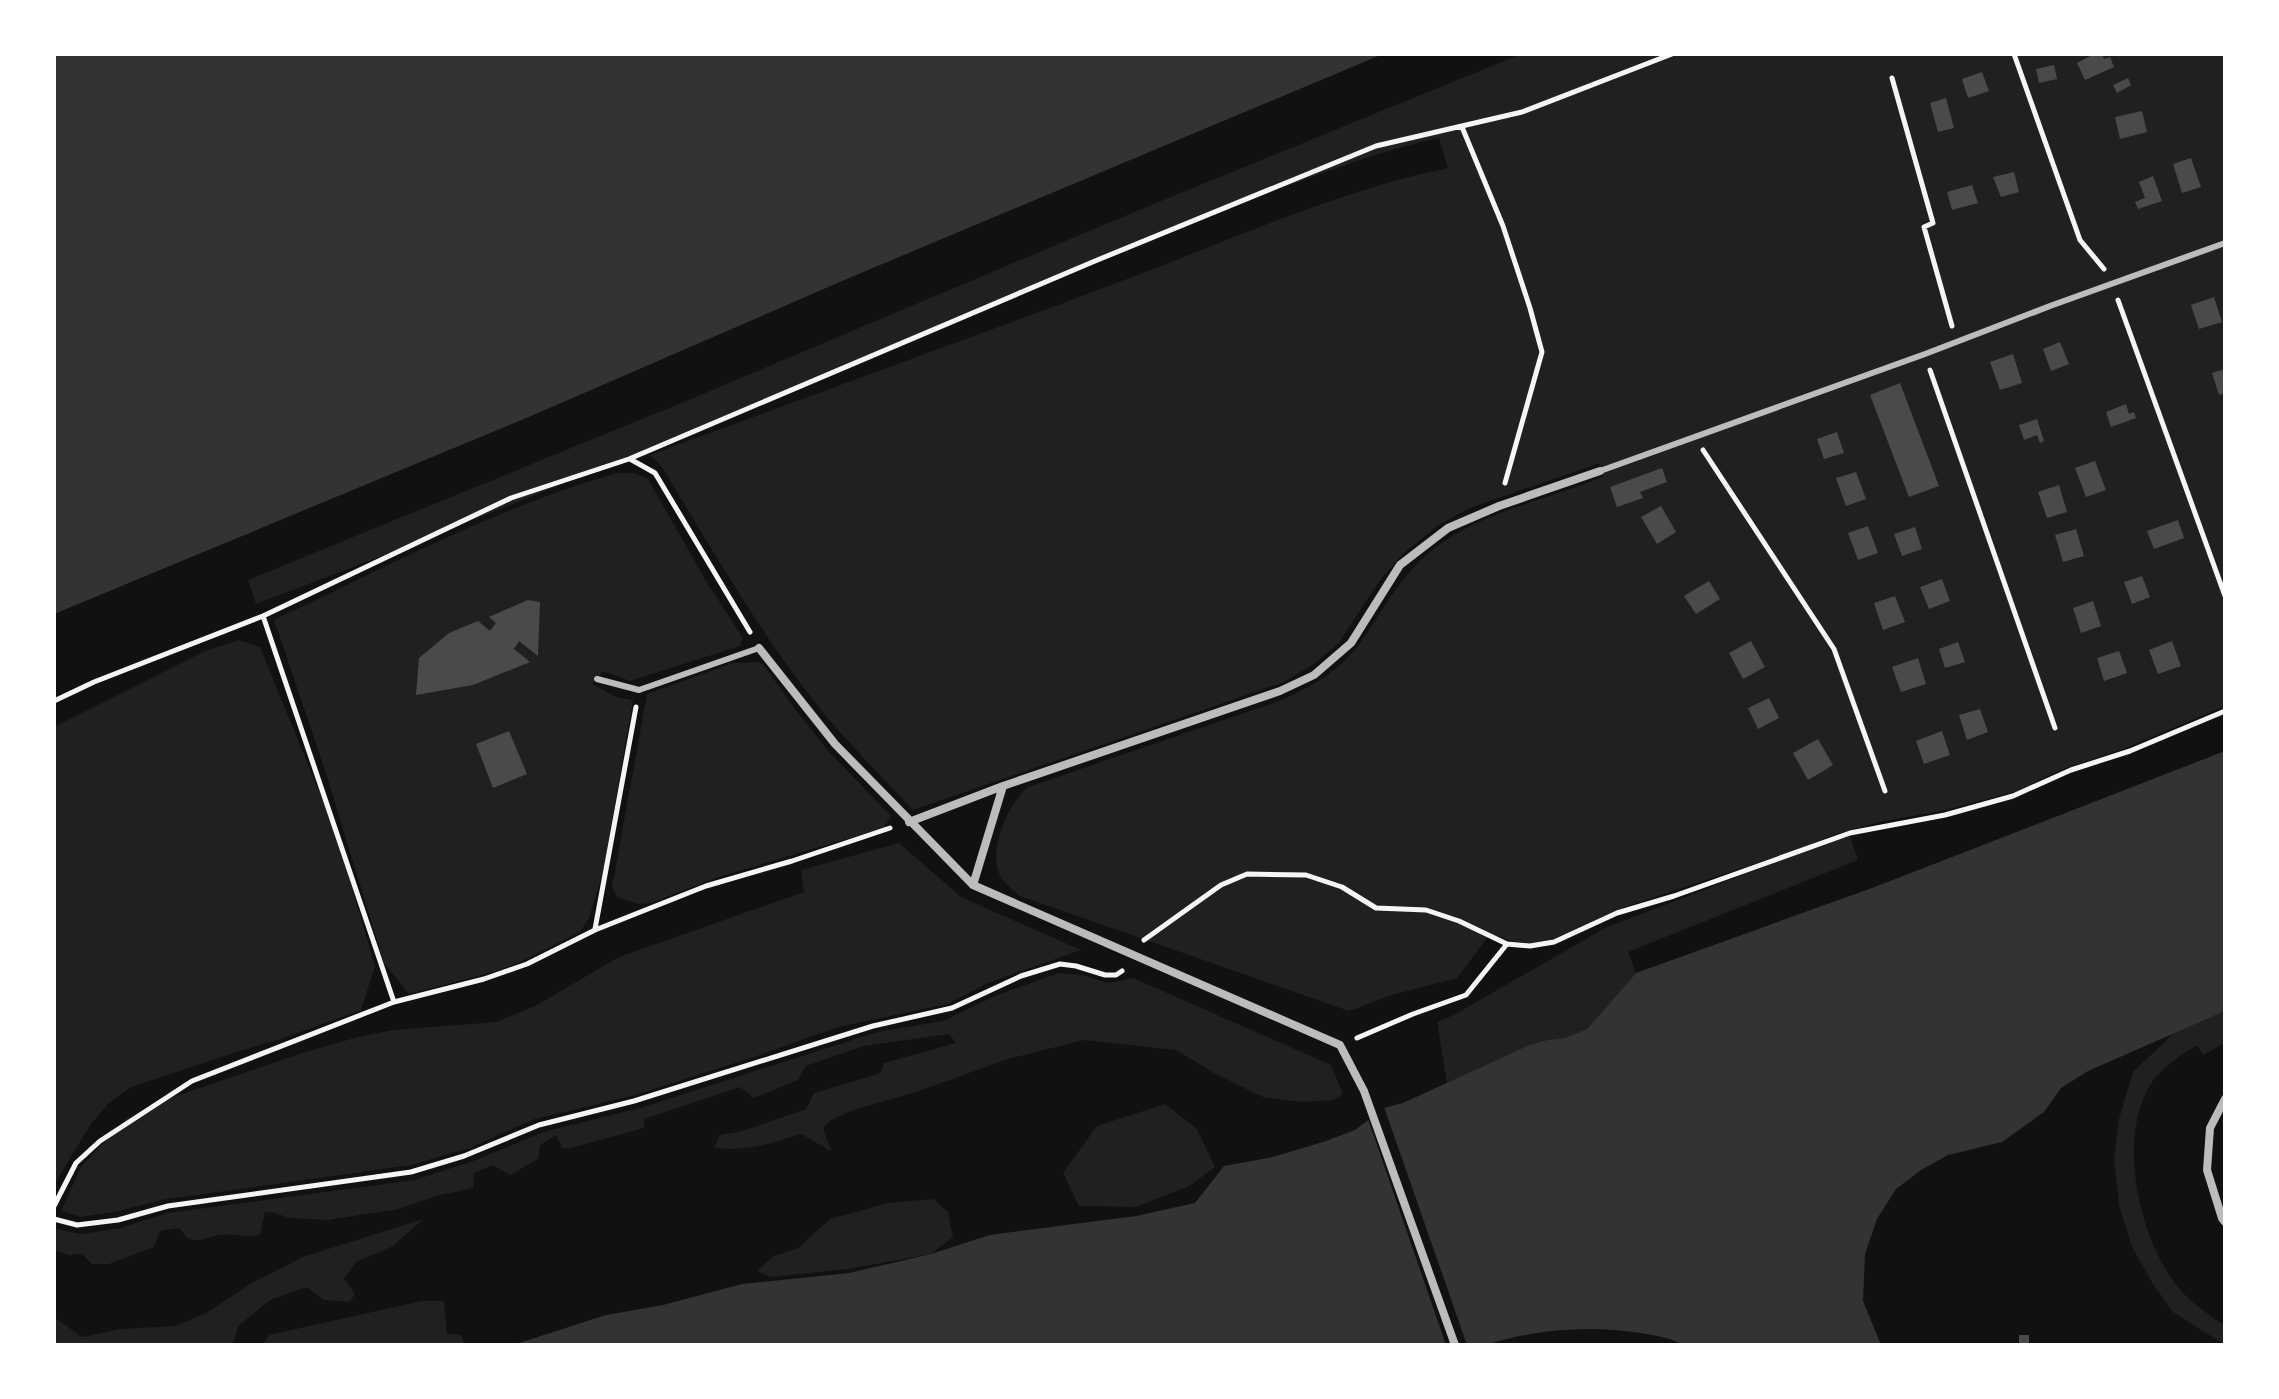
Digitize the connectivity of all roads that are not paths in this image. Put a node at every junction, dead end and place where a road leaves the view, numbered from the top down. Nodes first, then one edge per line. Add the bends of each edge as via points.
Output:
1 (2225, 243) edge
2 (1600, 471) joint
3 (759, 648) joint
4 (597, 679) dead end
5 (1003, 786) junction
6 (909, 822) junction
7 (973, 885) junction
8 (2225, 1099) edge
9 (2225, 1222) edge
10 (1455, 1345) edge

1 - 2 lane
2 - 5 street via 1448,528 1400,565 1351,643 1314,675
3 - 4 lane via 639,690
3 - 6 street via 835,744
5 - 6 street
5 - 7 street
6 - 7 street
7 - 10 street via 1340,1045 1364,1091
8 - 9 street via 2210,1128 2207,1170

